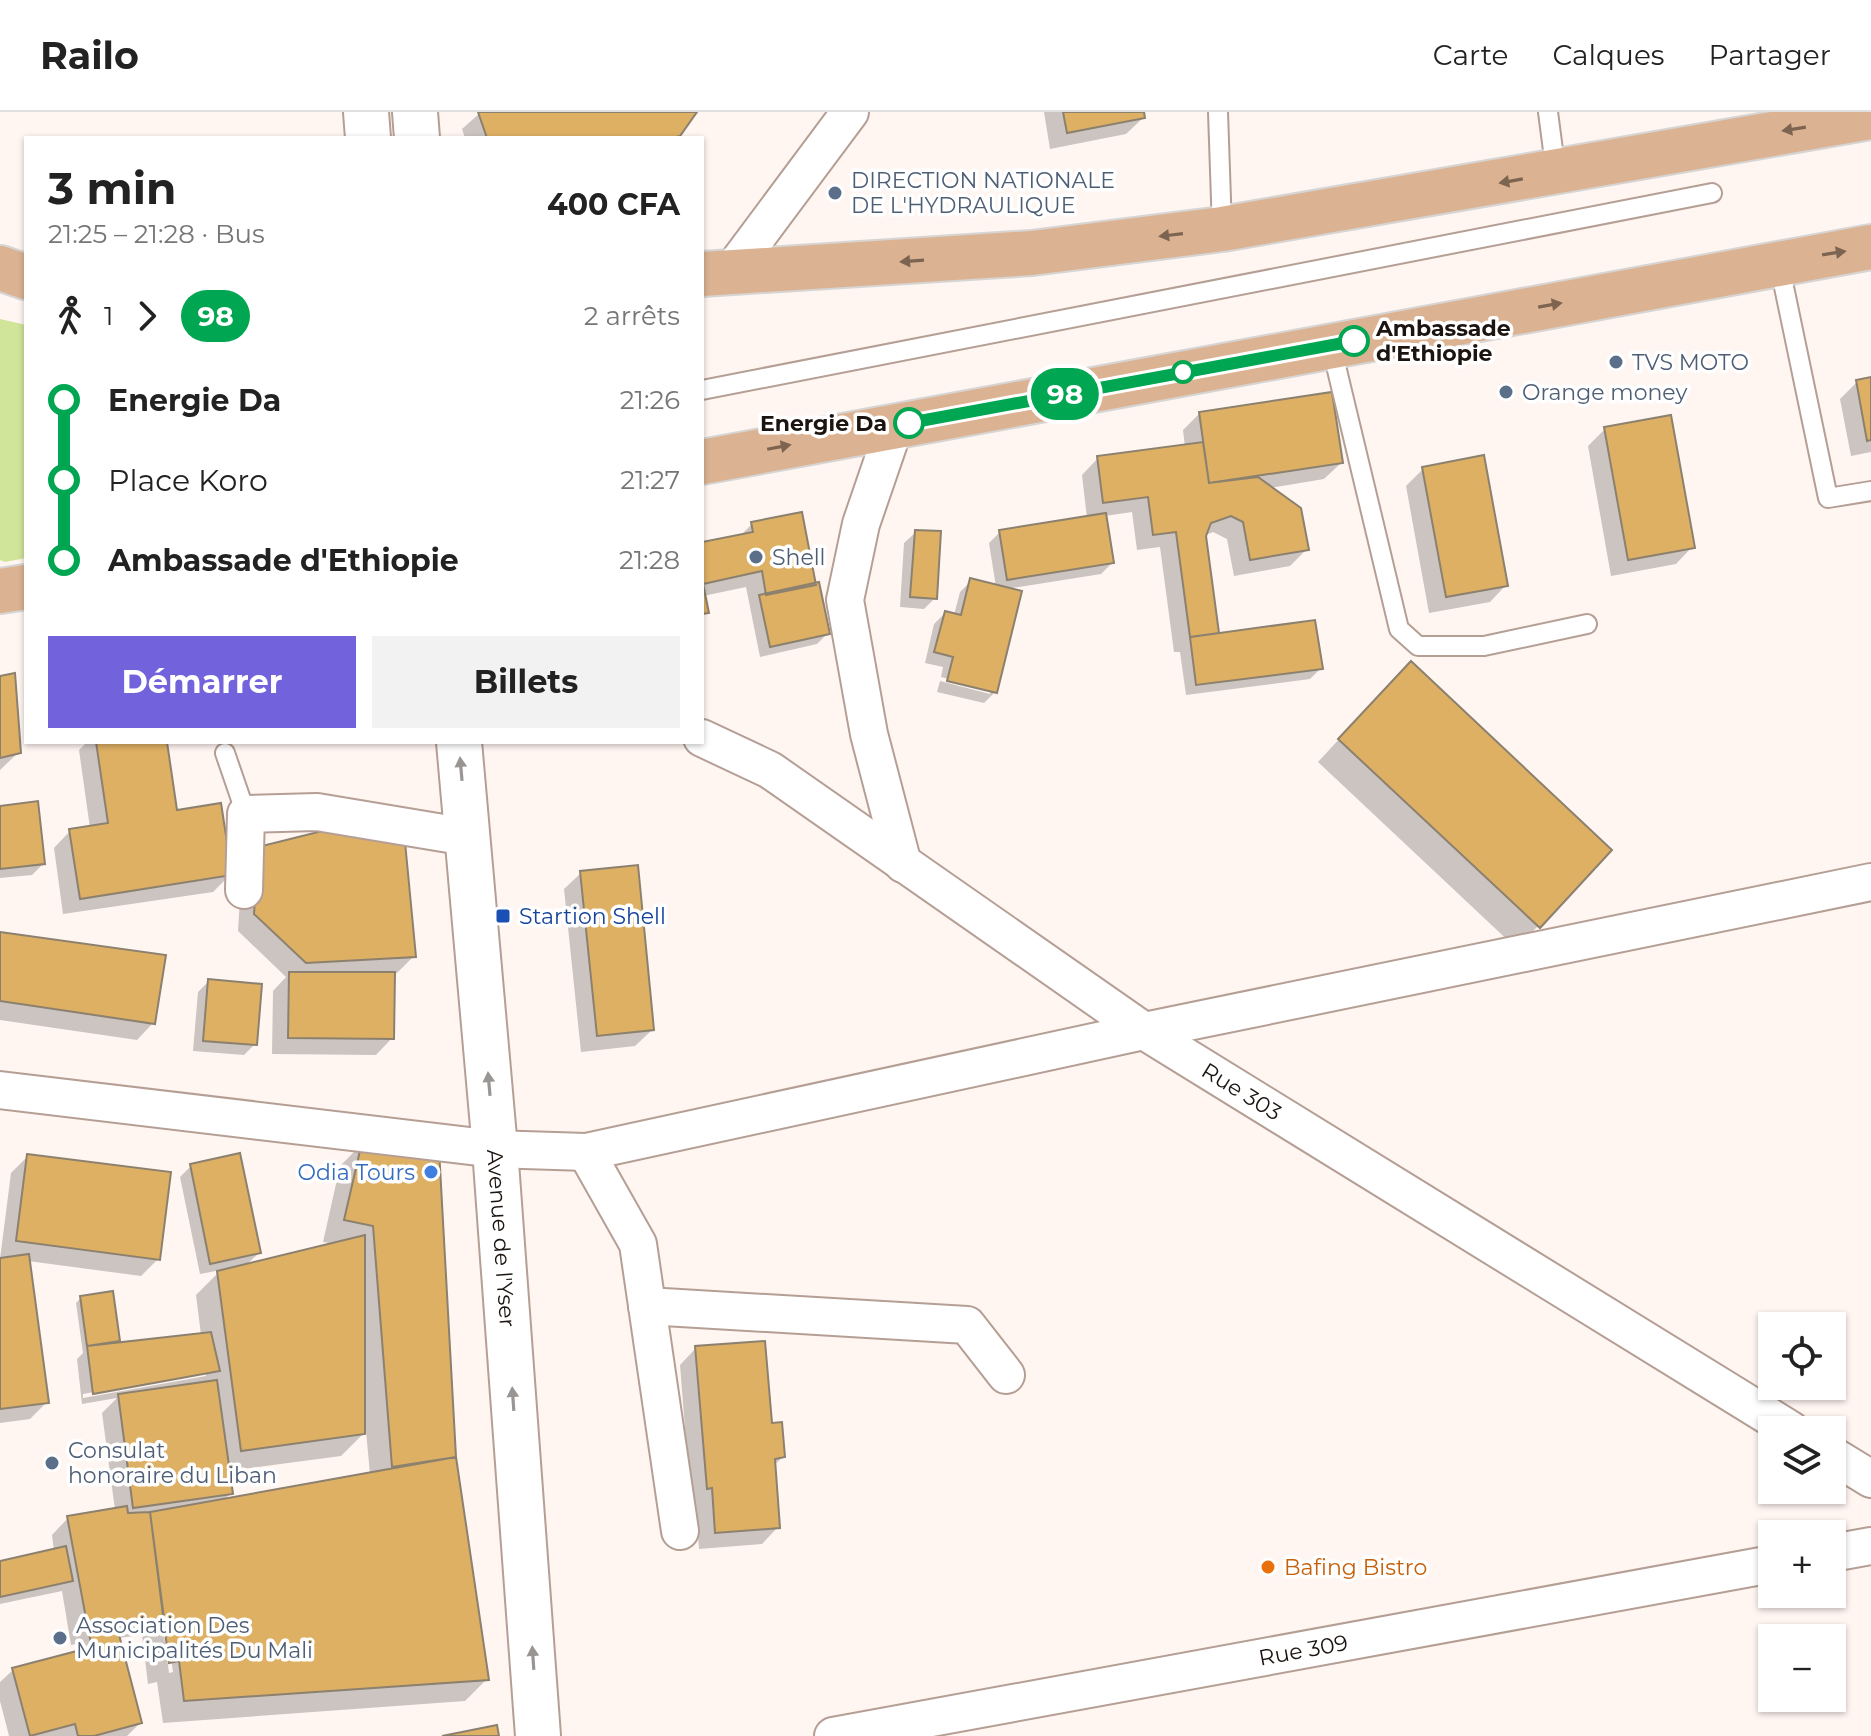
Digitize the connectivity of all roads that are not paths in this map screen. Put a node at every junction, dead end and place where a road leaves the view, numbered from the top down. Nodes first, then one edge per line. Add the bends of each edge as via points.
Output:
1 (366, 112) edge
2 (415, 112) edge
3 (850, 112) edge
4 (1218, 112) edge
5 (1548, 112) edge
6 (1871, 117) edge
7 (368, 136) edge
8 (417, 136) edge
9 (1556, 173) junction
10 (1712, 193) dead end
11 (1222, 229) junction
12 (1871, 247) edge
13 (1779, 263) junction
14 (0, 268) edge
15 (716, 273) edge
16 (24, 276) edge
17 (1331, 345) junction
18 (704, 390) edge
19 (895, 425) junction
20 (704, 462) edge
21 (1871, 491) edge
22 (24, 587) edge
23 (0, 591) edge
24 (1587, 624) dead end
25 (704, 739) edge
26 (459, 744) edge
27 (225, 753) dead end
28 (246, 814) junction
29 (467, 837) junction
30 (903, 864) junction
31 (1871, 882) edge
32 (244, 890) dead end
33 (1144, 1031) junction
34 (0, 1090) edge
35 (495, 1149) junction
36 (586, 1152) junction
37 (647, 1306) junction
38 (1006, 1375) dead end
39 (1768, 1416) edge
40 (1846, 1464) edge
41 (1871, 1479) edge
42 (680, 1531) dead end
43 (1871, 1546) edge
44 (1846, 1550) edge
45 (1758, 1567) edge
46 (538, 1736) edge
47 (833, 1736) edge

1 - 7 street
2 - 8 street
3 - 15 street
4 - 11 lane
5 - 9 lane
6 -> 9 main road
9 -> 11 main road
10 - 18 lane
11 -> 15 main road via 1032,253
13 -> 12 main road
17 -> 13 main road
13 - 21 lane via 1828,498
14 - 16 main road
17 - 19 main road
17 - 24 lane via 1399,629 1418,646 1484,646
20 -> 19 main road
19 - 30 street via 861,524 845,600 869,734
22 - 23 main road
25 - 30 street, Rue 303 via 770,770
29 -> 26 street, Avenue de l'Yser
27 - 28 lane
28 - 29 street via 317,812
28 - 32 street
35 -> 29 street, Avenue de l'Yser
30 - 33 street, Rue 303
31 - 33 street
33 - 36 street
33 - 39 street, Rue 303
34 - 35 street
35 - 36 street
46 -> 35 street, Avenue de l'Yser
36 - 37 street via 638,1244
37 - 38 street via 967,1325
37 - 42 street
40 - 41 street
43 - 44 street
45 - 47 street, Rue 309

